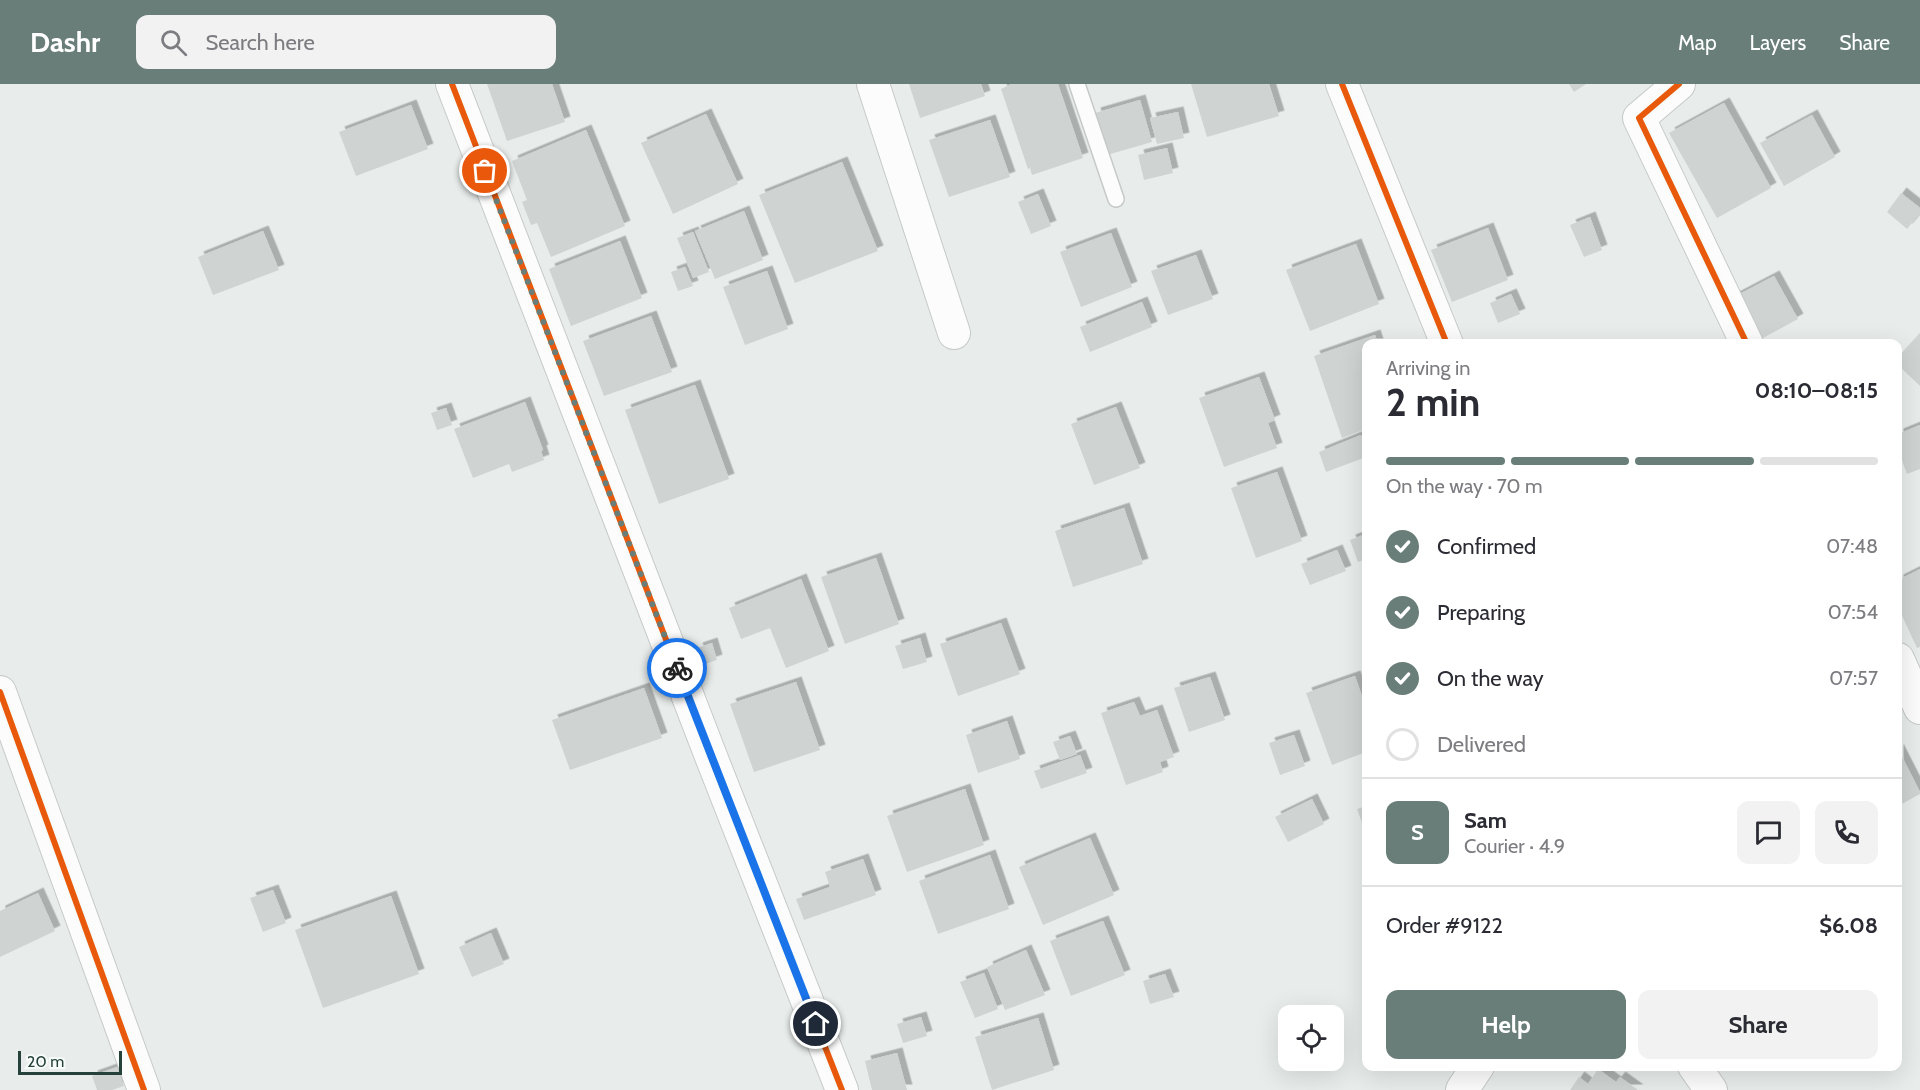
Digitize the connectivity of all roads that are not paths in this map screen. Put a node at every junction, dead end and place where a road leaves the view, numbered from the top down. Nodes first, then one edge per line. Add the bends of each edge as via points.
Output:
1 (452, 84) edge
2 (873, 84) edge
3 (1077, 84) edge
4 (1342, 84) edge
5 (1679, 84) edge
6 (1116, 199) dead end
7 (954, 333) dead end
8 (1445, 339) edge
9 (1745, 339) edge
10 (1902, 671) edge
11 (0, 692) edge
12 (1914, 706) edge
13 (1475, 1071) edge
14 (1698, 1071) edge
15 (144, 1090) edge
16 (842, 1090) edge
17 (1462, 1090) edge
18 (1711, 1090) edge

1 - 16 street
2 - 7 street
3 - 6 lane
4 - 8 street
5 - 9 street via 1639,118
10 - 12 street
11 - 15 street
13 - 17 street
14 - 18 street

